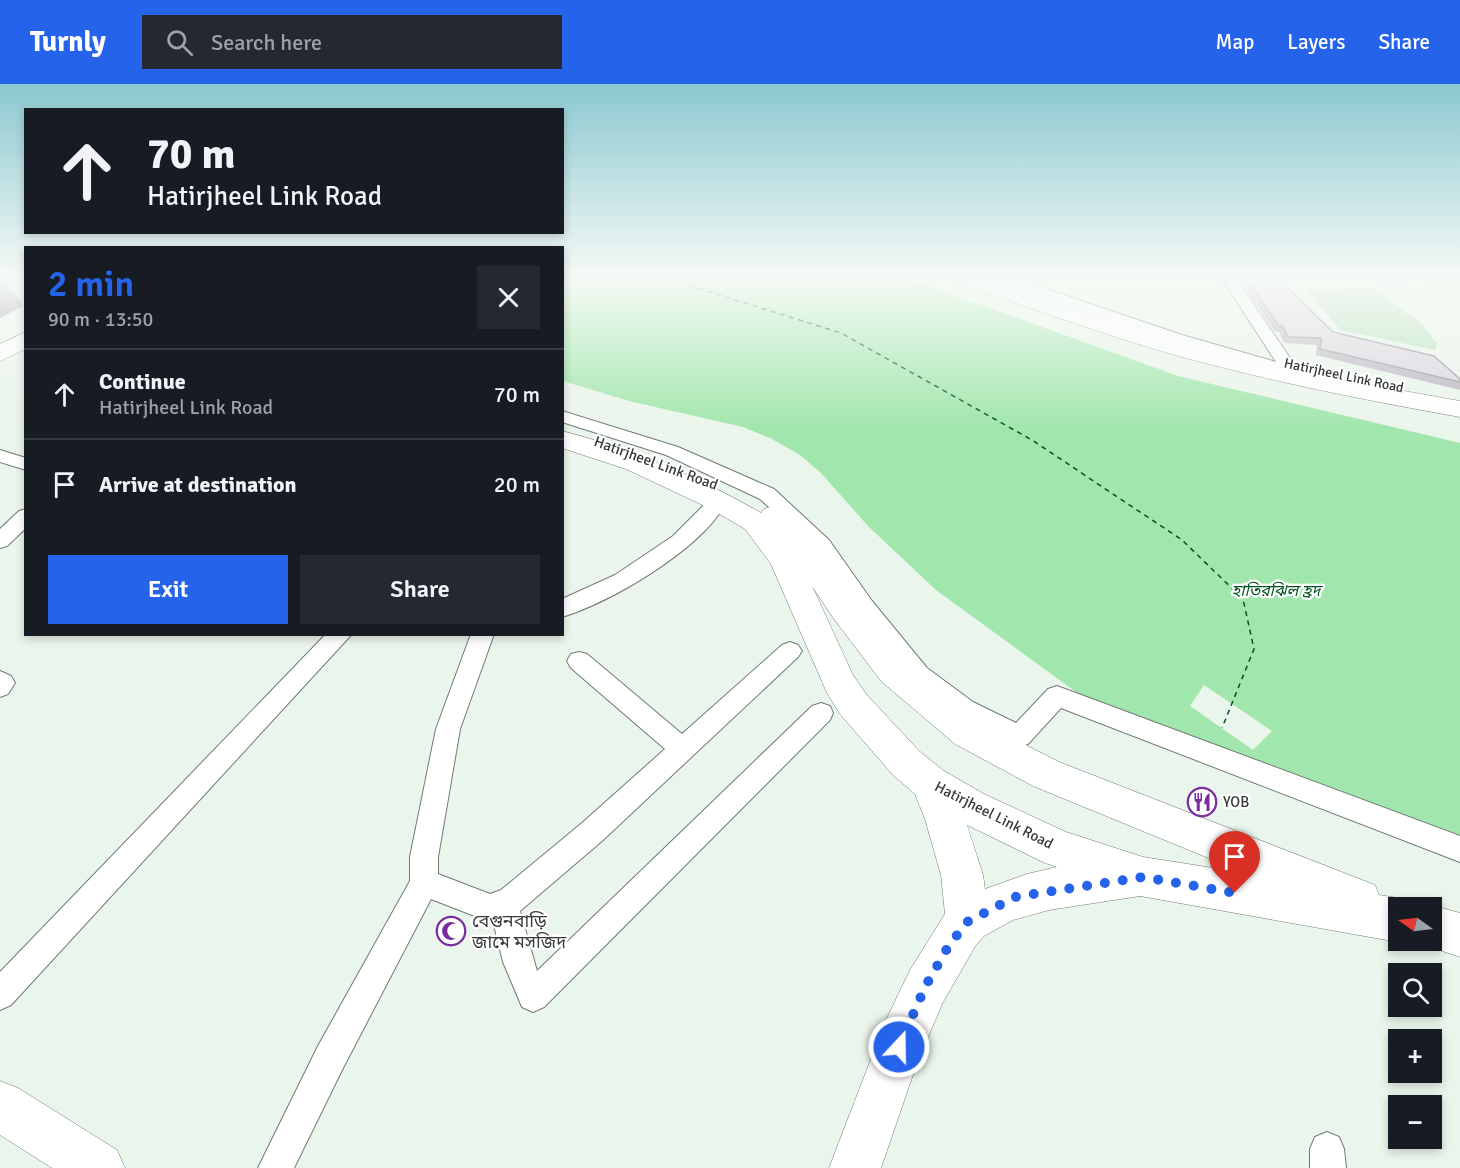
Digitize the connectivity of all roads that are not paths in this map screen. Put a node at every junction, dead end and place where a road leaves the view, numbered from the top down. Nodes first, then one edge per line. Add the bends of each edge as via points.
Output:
1 (1110, 328) edge
2 (1142, 328) edge
3 (1145, 328) edge
4 (1262, 328) edge
5 (24, 340) edge
6 (0, 354) edge
7 (1286, 363) junction
8 (1460, 400) edge
9 (1460, 404) edge
10 (1460, 409) edge
11 (564, 417) edge
12 (564, 432) edge
13 (564, 440) edge
14 (0, 456) edge
15 (24, 463) edge
16 (689, 479) junction
17 (713, 508) dead end
18 (24, 518) edge
19 (0, 542) edge
20 (564, 608) edge
21 (338, 636) edge
22 (482, 636) edge
23 (790, 651) dead end
24 (579, 661) dead end
25 (0, 681) edge
26 (0, 687) edge
27 (821, 713) dead end
28 (682, 749) junction
29 (930, 783) junction
30 (1460, 849) edge
31 (1143, 877) junction
32 (423, 883) junction
33 (504, 903) junction
34 (1388, 914) edge
35 (1388, 916) edge
36 (967, 922) junction
37 (1442, 930) edge
38 (1460, 935) edge
39 (0, 994) edge
40 (0, 1106) edge
41 (99, 1168) edge
42 (276, 1168) edge
43 (855, 1168) edge

1 - 10 main road via 1215,358
2 - 7 main road, Hatirjheel Link Road
3 - 9 street via 1272,366
4 - 7 street
5 - 6 main road
7 - 8 main road, Hatirjheel Link Road
11 - 30 street via 672,452 767,494 822,545 864,607 919,675 964,709 1019,736 1057,696
12 - 16 main road, Hatirjheel Link Road via 624,448
13 - 16 main road, Hatirjheel Link Road
14 - 15 street
16 - 29 main road, Hatirjheel Link Road via 764,531 786,562 839,683 882,738
16 - 34 main road, Hatirjheel Link Road via 739,494 770,512 806,552 893,671 968,733 1046,774
17 - 20 street via 680,541 623,581
18 - 19 street
21 - 39 street
22 - 32 street via 448,729 424,857
23 - 28 street
24 - 28 street
25 - 26 street
27 - 33 street via 533,996 514,950
28 - 33 street via 592,832
29 - 31 main road, Hatirjheel Link Road via 1059,849
29 - 36 main road, Hatirjheel Link Road via 962,875
31 - 35 main road, Hatirjheel Link Road
31 - 36 main road via 1015,897
32 - 33 street via 490,908
32 - 42 street
36 - 43 main road via 925,987
37 - 38 main road
40 - 41 main road

